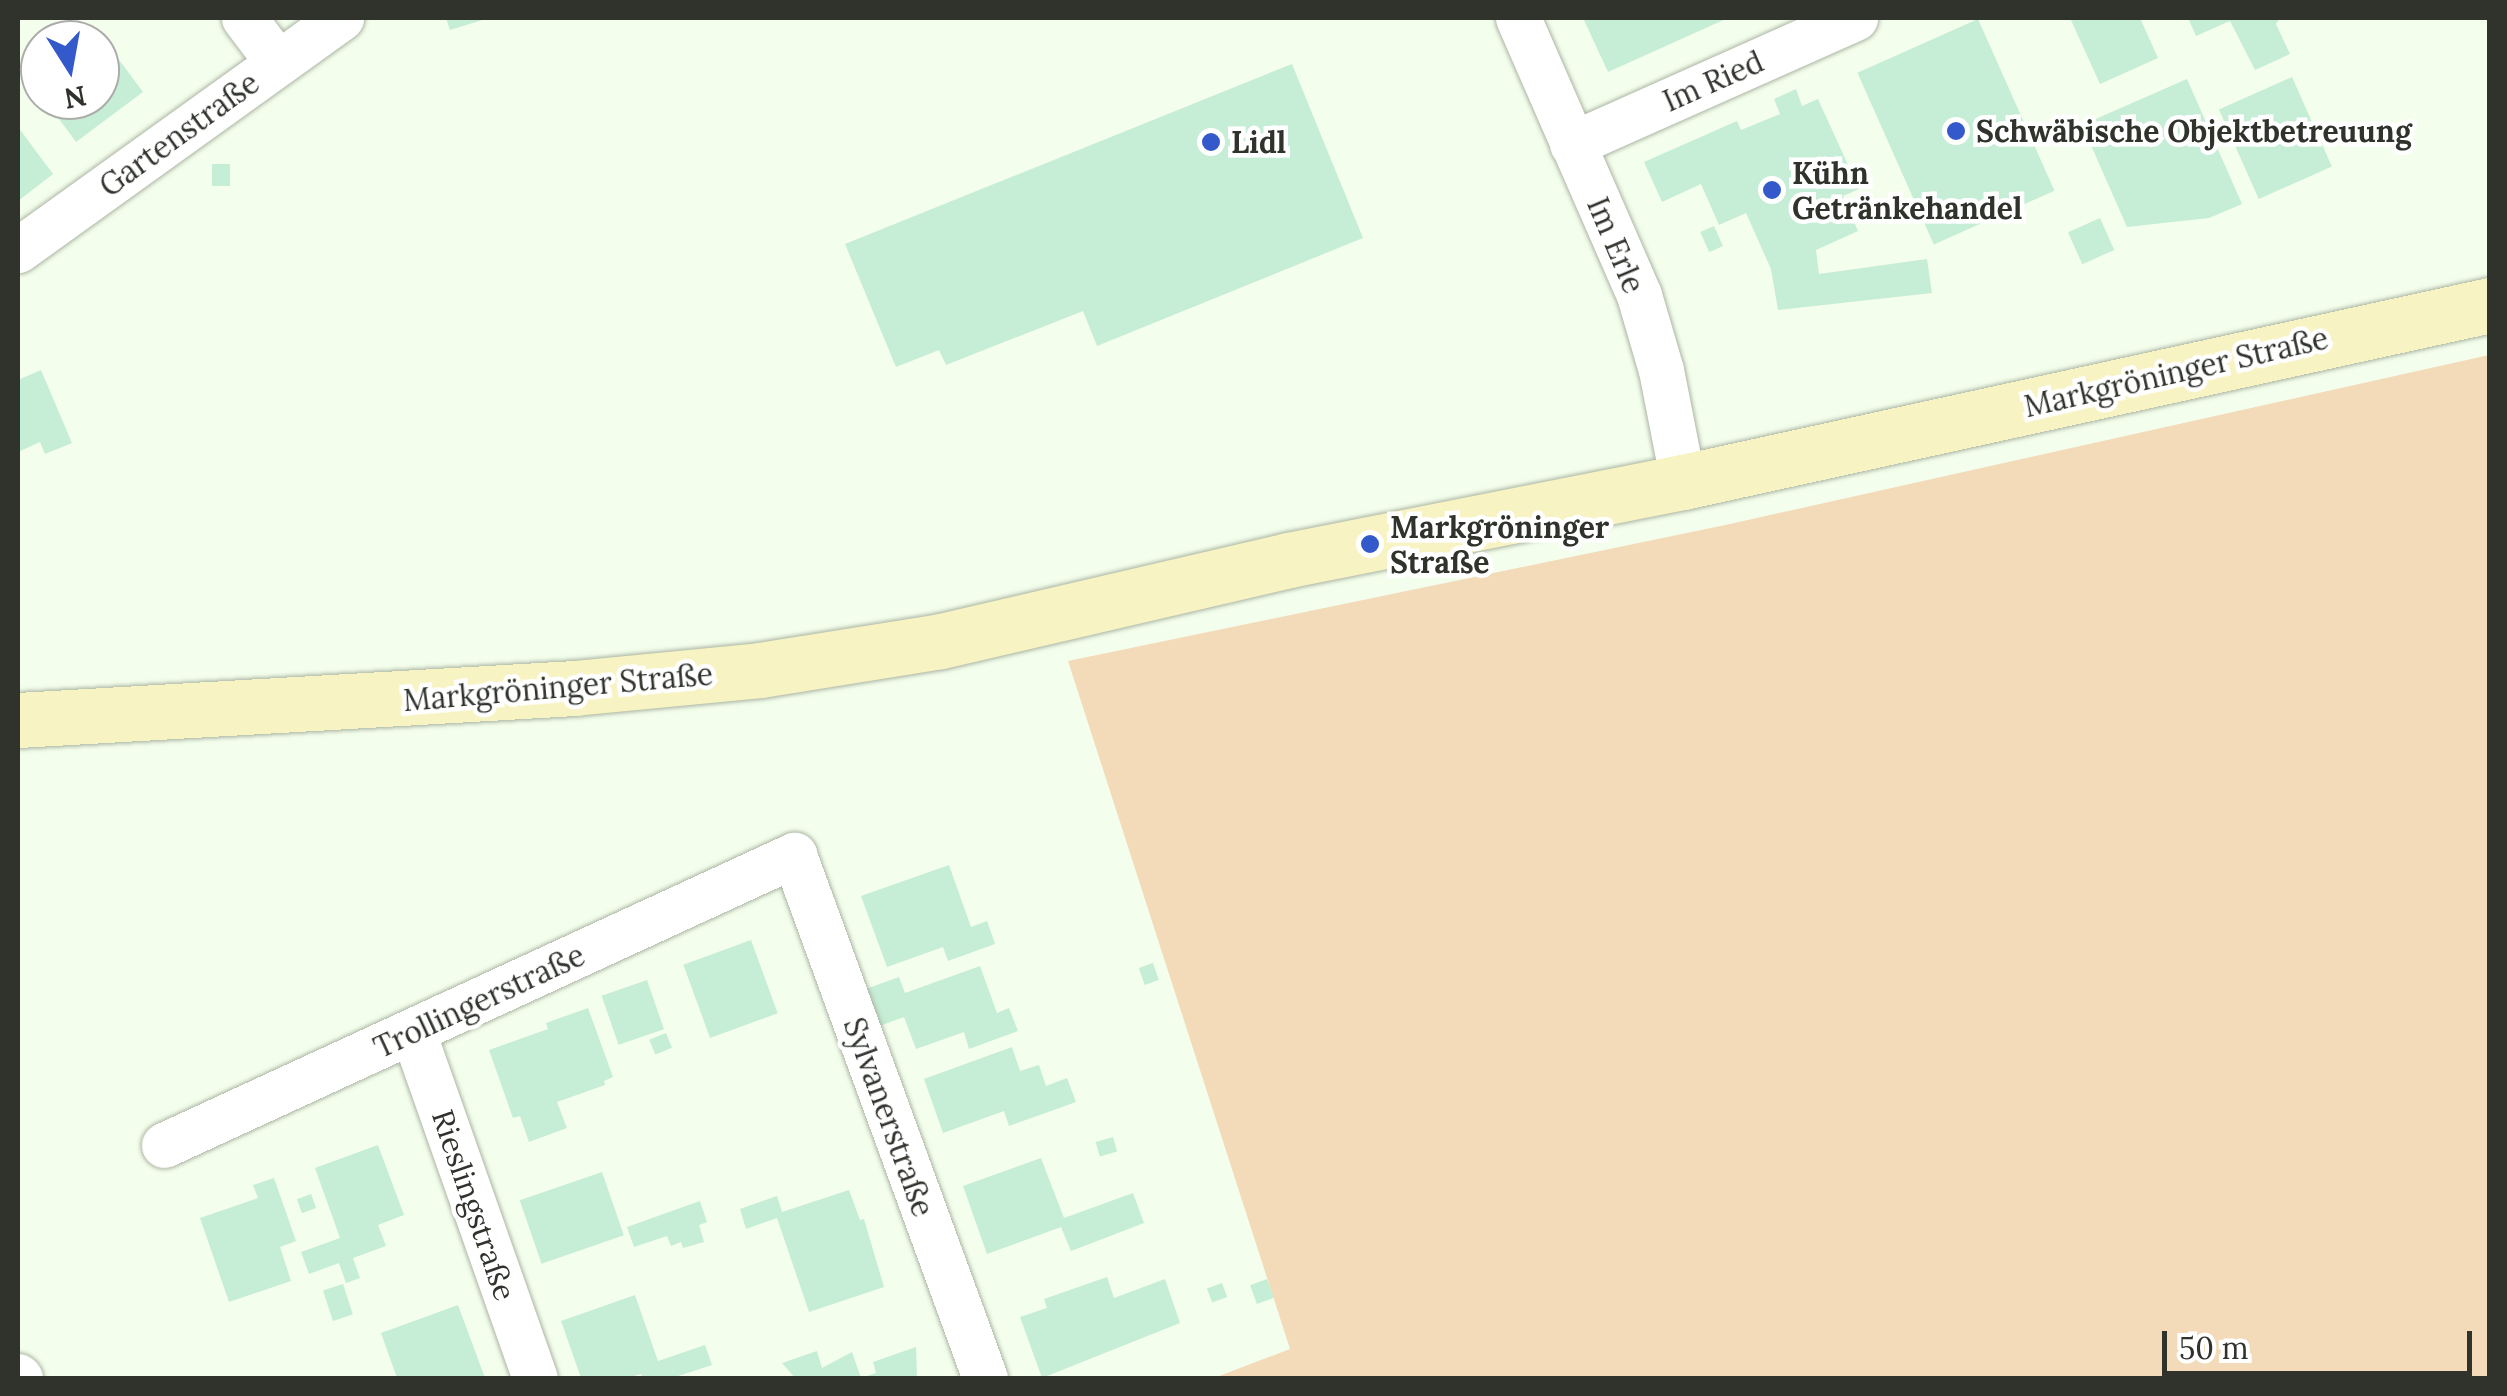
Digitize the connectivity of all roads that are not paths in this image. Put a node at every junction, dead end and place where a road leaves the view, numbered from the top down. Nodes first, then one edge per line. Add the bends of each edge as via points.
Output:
1 (244, 18) edge
2 (341, 18) edge
3 (1518, 18) edge
4 (1855, 18) edge
5 (278, 63) junction
6 (1572, 144) junction
7 (18, 250) edge
8 (2465, 310) edge
9 (1683, 482) junction
10 (18, 720) edge
11 (794, 855) joint
12 (413, 1032) junction
13 (164, 1145) dead end
14 (535, 1378) edge
15 (985, 1378) edge

1 - 5 street
2 - 5 street, Gartenstraße
3 - 6 street, Im Erle
4 - 6 street, Im Ried
5 - 7 street, Gartenstraße
6 - 9 street, Im Erle via 1639,295
8 - 9 main road, Markgröninger Straße
9 - 10 main road, Markgröninger Straße via 1289,560 954,638 760,670 574,688
11 - 12 street, Trollingerstraße
11 - 15 street, Sylvanerstraße
12 - 13 street, Trollingerstraße
12 - 14 street, Rieslingstraße

